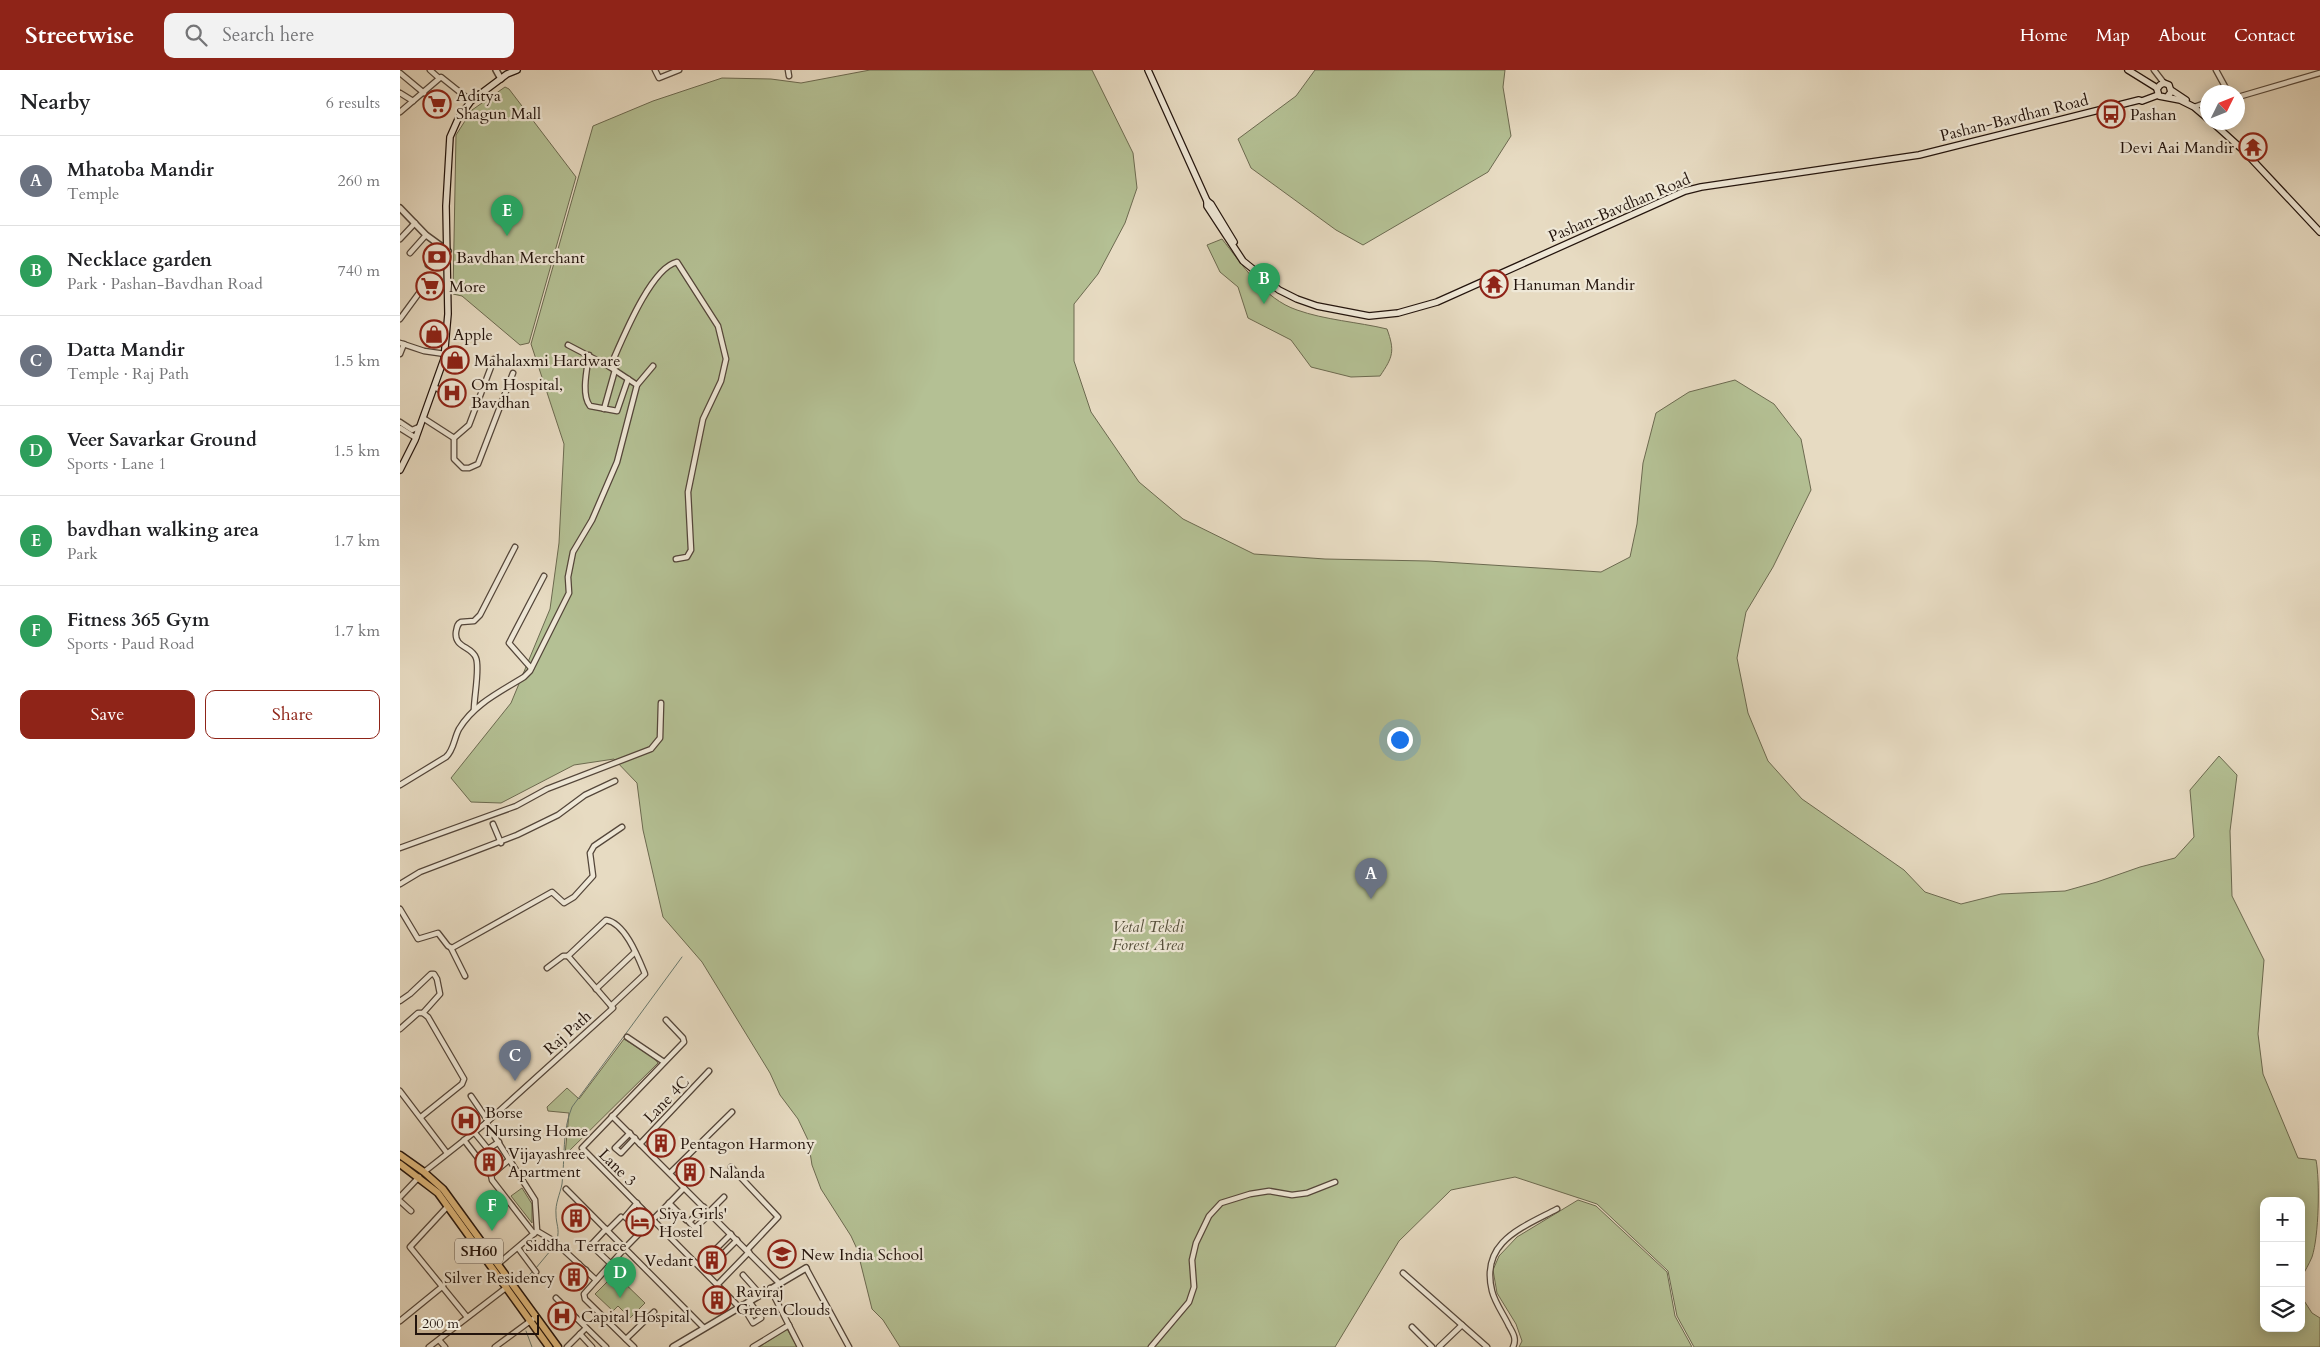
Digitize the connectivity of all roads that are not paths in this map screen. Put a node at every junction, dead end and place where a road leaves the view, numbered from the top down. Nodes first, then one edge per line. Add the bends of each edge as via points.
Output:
1 (430, 70) edge
2 (496, 70) edge
3 (501, 70) edge
4 (517, 70) edge
5 (525, 70) edge
6 (655, 70) edge
7 (679, 70) edge
8 (788, 70) edge
9 (1148, 70) edge
10 (2128, 70) edge
11 (2134, 70) edge
12 (2154, 70) edge
13 (2216, 70) edge
14 (2306, 70) edge
15 (400, 73) edge
16 (2320, 73) edge
17 (789, 76) dead end
18 (2309, 76) junction
19 (504, 77) junction
20 (439, 78) junction
21 (2224, 85) edge
22 (2159, 89) junction
23 (2171, 90) junction
24 (424, 92) junction
25 (400, 93) edge
26 (2245, 95) edge
27 (2168, 96) junction
28 (471, 101) junction
29 (412, 102) junction
30 (2200, 104) edge
31 (2192, 106) junction
32 (400, 112) edge
33 (2200, 112) edge
34 (2221, 130) edge
35 (400, 209) edge
36 (415, 223) junction
37 (2320, 232) edge
38 (426, 235) junction
39 (400, 239) edge
40 (445, 249) junction
41 (410, 253) dead end
42 (428, 265) dead end
43 (422, 289) dead end
44 (400, 320) edge
45 (402, 343) edge
46 (568, 345) dead end
47 (400, 354) edge
48 (445, 354) junction
49 (589, 355) junction
50 (494, 359) dead end
51 (652, 366) dead end
52 (612, 369) junction
53 (513, 373) dead end
54 (628, 379) junction
55 (636, 385) junction
56 (434, 387) junction
57 (456, 397) dead end
58 (604, 409) junction
59 (423, 418) junction
60 (400, 422) edge
61 (420, 427) junction
62 (400, 428) edge
63 (416, 438) junction
64 (454, 438) junction
65 (400, 470) edge
66 (515, 547) dead end
67 (676, 559) dead end
68 (544, 576) dead end
69 (531, 668) junction
70 (661, 703) dead end
71 (474, 710) junction
72 (615, 781) dead end
73 (400, 785) edge
74 (493, 824) dead end
75 (622, 827) dead end
76 (501, 843) junction
77 (400, 848) edge
78 (400, 884) edge
79 (400, 909) edge
80 (451, 948) junction
81 (634, 953) junction
82 (568, 956) junction
83 (547, 968) dead end
84 (465, 976) dead end
85 (596, 989) junction
86 (400, 1001) edge
87 (612, 1007) junction
88 (423, 1013) junction
89 (666, 1020) dead end
90 (400, 1029) edge
91 (627, 1037) dead end
92 (664, 1062) junction
93 (709, 1071) dead end
94 (400, 1091) edge
95 (471, 1096) dead end
96 (732, 1112) dead end
97 (612, 1116) junction
98 (421, 1117) junction
99 (487, 1122) junction
100 (474, 1132) junction
101 (628, 1135) junction
102 (464, 1140) junction
103 (634, 1140) junction
104 (498, 1142) junction
105 (640, 1144) junction
106 (447, 1153) junction
107 (400, 1156) edge
108 (510, 1159) junction
109 (400, 1164) edge
110 (731, 1167) dead end
111 (670, 1173) junction
112 (422, 1174) junction
113 (491, 1175) junction
114 (1335, 1182) dead end
115 (684, 1188) junction
116 (566, 1189) dead end
117 (724, 1197) dead end
118 (400, 1201) edge
119 (669, 1203) junction
120 (636, 1204) junction
121 (447, 1207) junction
122 (704, 1208) junction
123 (1557, 1209) dead end
124 (642, 1210) junction
125 (411, 1211) dead end
126 (710, 1213) junction
127 (621, 1217) dead end
128 (653, 1219) junction
129 (686, 1220) dead end
130 (607, 1230) junction
131 (536, 1232) junction
132 (731, 1234) junction
133 (737, 1240) junction
134 (518, 1248) junction
135 (625, 1248) junction
136 (748, 1251) junction
137 (489, 1259) junction
138 (498, 1264) junction
139 (579, 1264) junction
140 (611, 1264) junction
141 (806, 1268) joint
142 (534, 1270) dead end
143 (586, 1270) junction
144 (1403, 1273) dead end
145 (743, 1275) dead end
146 (596, 1280) junction
147 (778, 1283) junction
148 (718, 1284) junction
149 (443, 1286) junction
150 (509, 1286) junction
151 (770, 1288) junction
152 (760, 1294) junction
153 (556, 1298) dead end
154 (749, 1300) junction
155 (741, 1306) junction
156 (654, 1312) dead end
157 (467, 1317) junction
158 (533, 1319) junction
159 (400, 1321) edge
160 (789, 1325) junction
161 (1462, 1325) junction
162 (586, 1328) junction
163 (704, 1328) junction
164 (1412, 1328) dead end
165 (580, 1334) junction
166 (626, 1339) junction
167 (439, 1340) junction
168 (429, 1347) edge
169 (444, 1347) edge
170 (496, 1347) edge
171 (549, 1347) edge
172 (558, 1347) edge
173 (567, 1347) edge
174 (592, 1347) edge
175 (606, 1347) edge
176 (634, 1347) edge
177 (673, 1347) edge
178 (753, 1347) edge
179 (800, 1347) edge
180 (849, 1347) edge
181 (1151, 1347) edge
182 (1432, 1347) edge
183 (1439, 1347) edge
184 (1488, 1347) edge
185 (1513, 1347) edge

1 - 20 street
2 - 19 street
3 - 19 street
4 - 19 main road
5 - 19 main road
6 - 7 street via 659,78
8 - 17 street
9 - 22 main road, Pashan-Bavdhan Road via 1207,201 1247,262 1279,290 1317,306 1369,316 1398,313 1437,302 1685,191 1919,155 2139,100
10 - 22 main road
11 - 22 main road
12 - 22 street
13 - 21 street
14 - 18 street
15 - 24 street
16 - 18 street
18 - 26 street
19 - 28 main road
20 - 24 street
20 - 28 street via 446,79
22 - 23 main road via 2169,85
22 - 27 main road via 2164,98
23 - 27 main road
23 - 31 main road
24 - 29 street
25 - 29 street
27 - 31 main road
28 - 40 main road via 450,137
29 - 32 street
30 - 31 street
31 - 33 main road
34 - 37 main road
35 - 36 street
36 - 38 street
36 - 39 street
38 - 40 street
38 - 41 street
40 - 42 street
40 - 48 main road via 448,314
43 - 44 street
45 - 47 street
45 - 48 street
46 - 49 street
48 - 56 main road
49 - 52 street
49 - 58 street via 588,403
50 - 64 street via 469,425
51 - 55 street
52 - 54 street
52 - 58 street
52 - 67 street via 636,307 660,274 677,262 718,326 726,359 722,381 703,419 688,492 691,550 687,557
53 - 64 street via 478,464 469,468 458,465 452,452
54 - 55 street
54 - 58 street via 618,409 614,412
55 - 69 street via 617,462 592,520 573,552 568,577 569,593
56 - 57 street
56 - 59 main road
59 - 61 main road
59 - 64 street
60 - 61 street via 412,430
61 - 63 main road
62 - 63 street
63 - 65 main road
66 - 71 street via 480,615 474,621 458,625 456,639 476,659
68 - 69 street via 509,643
69 - 71 street via 524,677
70 - 77 street via 660,738 651,749 547,789 516,806
71 - 73 street via 459,730 450,754
72 - 76 street via 585,795 558,815
74 - 76 street
75 - 80 street via 594,846 590,853 593,876 574,897 564,902 552,892
76 - 78 street via 420,872
79 - 80 street via 418,939 438,933
80 - 84 street
81 - 82 street via 621,928 606,920
81 - 85 street
81 - 87 street, Raj Path via 645,974
82 - 83 street
82 - 85 street
85 - 87 street
86 - 88 street via 434,974 440,994
87 - 99 street, Raj Path
88 - 90 street via 418,1013
88 - 98 street via 464,1079
89 - 92 street, Lane 3 via 684,1040
91 - 92 street
92 - 97 street, Lane 3
93 - 105 street, Lane 4C
94 - 98 street
95 - 99 street
96 - 111 street
97 - 101 street
97 - 120 street, Lane 3 via 582,1148
98 - 106 street
99 - 100 street, Raj Path
99 - 104 street
100 - 102 street, Raj Path
100 - 104 street via 488,1149
101 - 103 street
101 - 103 street via 615,1148 621,1153
102 - 106 street, Raj Path
102 - 113 street
103 - 105 street
104 - 108 street
105 - 111 street
106 - 112 street, Raj Path
107 - 112 main road, SH60
108 - 113 street
108 - 131 street via 535,1200
109 - 112 main road, SH60
110 - 136 street via 778,1217
111 - 115 street
112 - 118 street, Raj Path
112 - 121 main road, SH60
112 - 137 main road, SH60 via 443,1189
113 - 131 street
114 - 181 street via 1307,1194 1292,1196 1268,1191 1221,1203 1209,1216 1196,1244 1192,1260 1194,1287 1189,1302
115 - 119 street
115 - 122 street
116 - 130 street
117 - 126 street
118 - 125 street
119 - 128 street
119 - 129 street
120 - 124 street, Lane 3
120 - 124 street via 625,1217 630,1221
121 - 137 main road, SH60
121 - 149 street via 410,1247
122 - 126 street
122 - 126 street via 690,1222 695,1228
123 - 185 street via 1521,1228 1503,1242 1490,1261 1492,1292 1515,1338
124 - 128 street, Lane 3
126 - 132 street
127 - 130 street
128 - 135 street
128 - 148 street, Lane 3
130 - 135 street
130 - 140 street via 591,1245
131 - 134 street
131 - 139 street via 550,1239
132 - 133 street
132 - 133 street via 716,1249 722,1255
133 - 136 street
134 - 138 street
134 - 142 street
135 - 140 street
135 - 163 street
136 - 147 street
136 - 148 street
137 - 138 main road, SH60
137 - 150 main road, SH60
138 - 150 main road, SH60
139 - 143 street
139 - 143 street via 564,1280 570,1286
140 - 146 street
141 - 147 street
141 - 180 street
143 - 146 street
144 - 161 street
145 - 152 street
146 - 166 street via 585,1292 585,1299
147 - 151 street
148 - 155 street, Lane 3
149 - 157 street
149 - 159 street
150 - 157 street
150 - 158 main road, SH60
151 - 152 street
151 - 160 street
152 - 154 street
153 - 162 street
154 - 155 street
154 - 155 street, Lane 3 via 761,1318 753,1323
155 - 163 street
156 - 166 street
157 - 167 street
158 - 170 street
158 - 171 main road, SH60
158 - 172 main road, SH60
160 - 178 street
160 - 179 street
161 - 183 street
161 - 184 street
162 - 165 street
162 - 175 street
163 - 177 street
164 - 182 street
165 - 173 street
165 - 174 street
166 - 176 street
167 - 168 street
167 - 169 street

